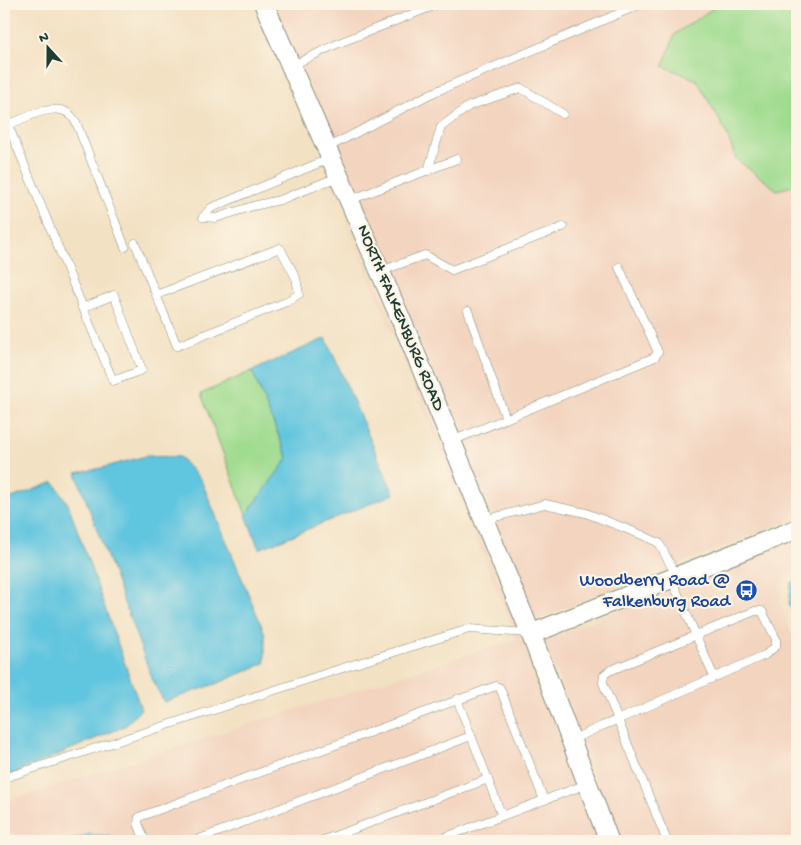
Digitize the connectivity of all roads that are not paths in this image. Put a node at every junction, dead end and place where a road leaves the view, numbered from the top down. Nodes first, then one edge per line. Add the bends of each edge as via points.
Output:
1 (264, 4) edge
2 (438, 4) edge
3 (641, 4) edge
4 (290, 66) junction
5 (563, 114) dead end
6 (4, 115) edge
7 (8, 125) junction
8 (329, 153) junction
9 (457, 159) dead end
10 (428, 171) junction
11 (339, 177) junction
12 (350, 200) junction
13 (563, 227) dead end
14 (135, 243) dead end
15 (124, 247) dead end
16 (619, 267) dead end
17 (381, 272) junction
18 (156, 296) junction
19 (82, 308) junction
20 (468, 311) dead end
21 (506, 419) junction
22 (452, 441) junction
23 (484, 520) junction
24 (797, 529) edge
25 (674, 577) junction
26 (531, 634) junction
27 (696, 635) junction
28 (714, 677) junction
29 (457, 699) junction
30 (617, 720) junction
31 (472, 736) junction
32 (571, 740) junction
33 (4, 778) edge
34 (488, 778) junction
35 (587, 784) junction
36 (544, 800) junction
37 (502, 816) junction
38 (145, 841) edge
39 (194, 841) edge
40 (321, 841) edge
41 (435, 841) edge
42 (609, 841) edge
43 (667, 841) edge

1 - 4 street, NORTH FALKENBURG ROAD
2 - 4 lane
3 - 8 lane via 430,94
4 - 8 street, NORTH FALKENBURG ROAD
5 - 10 lane via 521,88 469,106 441,127
6 - 7 lane
7 - 15 lane via 46,110 68,112 76,122
7 - 19 lane
8 - 11 street, NORTH FALKENBURG ROAD
8 - 11 lane via 211,208 203,217 216,218 280,200
9 - 10 lane
10 - 12 lane
11 - 12 street, NORTH FALKENBURG ROAD
12 - 17 street, NORTH FALKENBURG ROAD
13 - 17 lane via 452,270 425,255
14 - 18 lane
16 - 21 lane via 658,352 655,357
17 - 22 street, NORTH FALKENBURG ROAD
18 - 18 lane via 177,346 299,294 296,278 280,248
19 - 19 lane via 113,381 142,370 114,294
20 - 21 lane
21 - 22 lane
22 - 23 street, NORTH FALKENBURG ROAD
23 - 25 lane via 546,504 586,513 659,544
23 - 26 street, NORTH FALKENBURG ROAD
24 - 25 street
25 - 26 street
25 - 27 lane
26 - 32 street, NORTH FALKENBURG ROAD
26 - 33 lane via 469,629
27 - 28 lane
27 - 28 lane via 762,611 776,639 776,646 771,652
27 - 30 lane via 604,675 603,683
28 - 30 lane
29 - 31 lane
29 - 36 lane via 496,686 500,688
29 - 38 lane via 139,817
30 - 32 lane
30 - 43 lane
31 - 34 lane
31 - 39 lane
32 - 35 street, NORTH FALKENBURG ROAD
34 - 37 lane
34 - 40 lane
35 - 36 lane
35 - 42 street, NORTH FALKENBURG ROAD
36 - 37 lane
37 - 41 lane

